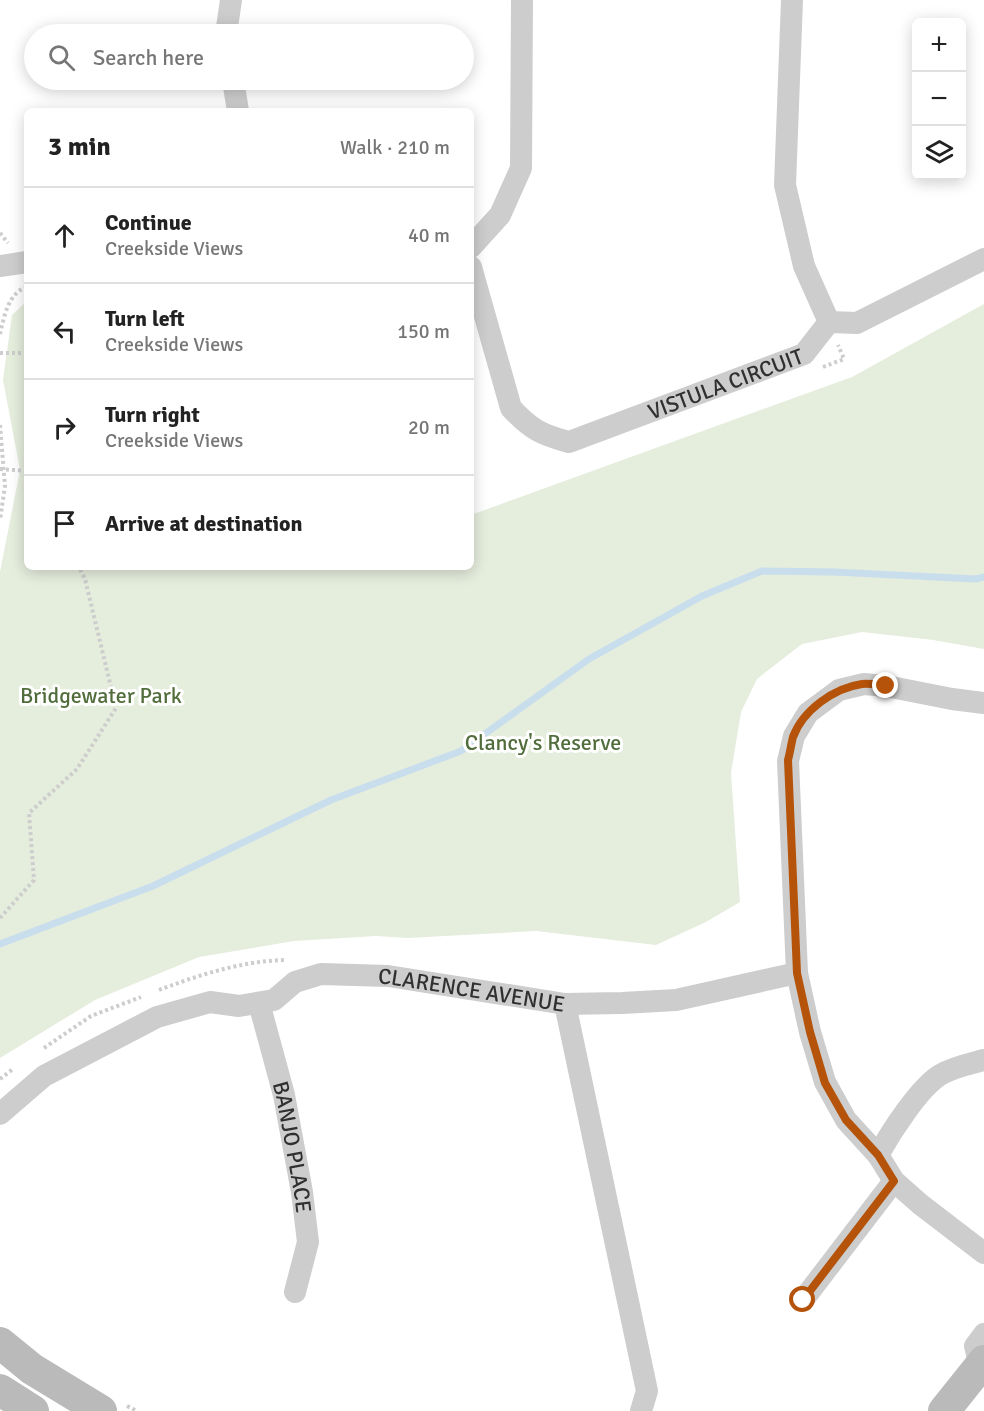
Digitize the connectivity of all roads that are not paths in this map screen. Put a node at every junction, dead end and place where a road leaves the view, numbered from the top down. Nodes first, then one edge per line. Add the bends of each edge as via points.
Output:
1 (231, 0) edge
2 (522, 0) edge
3 (792, 0) edge
4 (227, 24) edge
5 (234, 90) edge
6 (237, 108) edge
7 (474, 244) edge
8 (984, 259) edge
9 (24, 262) edge
10 (0, 266) edge
11 (474, 278) edge
12 (825, 327) junction
13 (984, 703) edge
14 (797, 973) junction
15 (259, 1003) junction
16 (564, 1004) junction
17 (984, 1060) edge
18 (0, 1114) edge
19 (878, 1155) junction
20 (894, 1181) junction
21 (984, 1253) edge
22 (295, 1292) dead end
23 (803, 1300) dead end
24 (984, 1334) edge
25 (0, 1343) edge
26 (982, 1363) edge
27 (0, 1390) edge
28 (33, 1411) edge
29 (101, 1411) edge
30 (641, 1411) edge
31 (944, 1411) edge

1 - 4 street
2 - 7 street via 521,168 500,215
3 - 12 street via 785,185 804,266
5 - 6 street
8 - 12 street via 857,323
9 - 10 street
11 - 12 street, VISTULA CIRCUIT via 511,408 526,425 569,442 804,354
13 - 14 street via 864,684 839,690 808,713 794,735 788,760
14 - 16 street via 676,1000
14 - 19 street via 825,1083 846,1120
15 - 16 street, CLARENCE AVENUE via 274,1000 295,982 321,974 388,976
15 - 18 street, CLARENCE AVENUE via 239,1006 210,1002 157,1017 44,1076
15 - 22 street, BANJO PLACE via 284,1095 307,1232
16 - 30 street, CLARENCE AVENUE via 646,1391
17 - 19 street via 941,1075 928,1084
19 - 20 street
20 - 21 street
20 - 23 street
24 - 26 street via 975,1346
25 - 29 street via 32,1369
26 - 31 street
27 - 28 street

